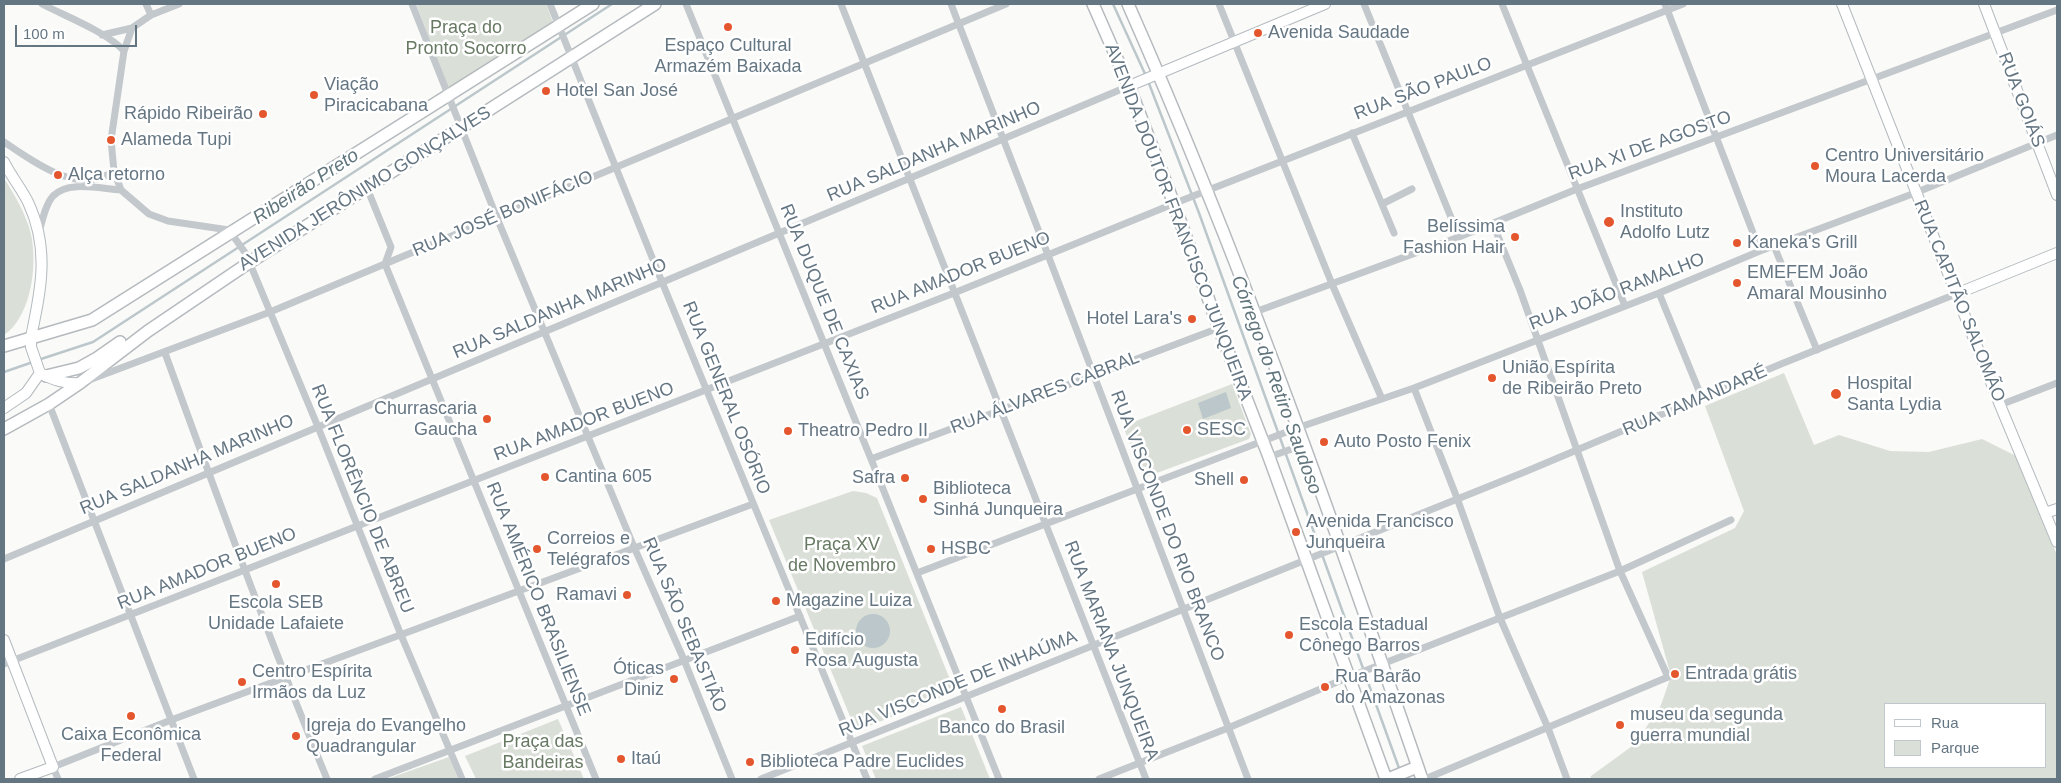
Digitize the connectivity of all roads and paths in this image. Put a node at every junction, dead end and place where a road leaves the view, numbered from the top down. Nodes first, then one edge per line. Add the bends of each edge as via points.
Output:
1 (42, 4) edge
2 (146, 4) edge
3 (179, 4) edge
4 (412, 4) edge
5 (550, 4) edge
6 (593, 4) edge
7 (655, 4) edge
8 (686, 4) edge
9 (841, 4) edge
10 (950, 4) edge
11 (1006, 4) edge
12 (1093, 4) edge
13 (1128, 4) edge
14 (1219, 4) edge
15 (1325, 4) edge
16 (1364, 4) edge
17 (1502, 4) edge
18 (1683, 4) edge
19 (1842, 4) edge
20 (1984, 4) edge
21 (1666, 7) edge
22 (2057, 10) edge
23 (151, 15) junction
24 (959, 24) junction
25 (132, 28) junction
26 (560, 30) junction
27 (1995, 33) junction
28 (102, 35) junction
29 (1235, 42) junction
30 (124, 51) junction
31 (570, 55) junction
32 (864, 63) junction
33 (1528, 65) junction
34 (1156, 75) junction
35 (1872, 80) junction
36 (1133, 85) junction
37 (449, 99) junction
38 (1408, 112) junction
39 (733, 118) junction
40 (460, 124) junction
41 (1352, 133) junction
42 (2057, 135) edge
43 (1716, 138) junction
44 (1003, 140) junction
45 (4, 142) edge
46 (2037, 143) junction
47 (1283, 161) junction
48 (4, 162) edge
49 (616, 167) junction
50 (114, 171) junction
51 (909, 178) junction
52 (367, 188) junction
53 (1412, 189) dead end
54 (1577, 189) junction
55 (121, 190) junction
56 (1205, 191) junction
57 (1915, 193) junction
58 (2057, 195) edge
59 (1179, 202) junction
60 (1382, 204) junction
61 (497, 218) junction
62 (1493, 224) junction
63 (779, 233) junction
64 (1394, 233) dead end
65 (39, 234) junction
66 (234, 235) junction
67 (1459, 237) junction
68 (1774, 246) junction
69 (1760, 251) junction
70 (2057, 253) edge
71 (1048, 255) junction
72 (248, 258) junction
73 (385, 264) junction
74 (662, 282) junction
75 (1332, 284) junction
76 (954, 293) junction
77 (1659, 293) junction
78 (1956, 294) junction
79 (1625, 306) junction
80 (270, 312) junction
81 (1255, 312) junction
82 (1218, 328) junction
83 (148, 331) junction
84 (545, 331) junction
85 (1537, 340) junction
86 (31, 342) junction
87 (824, 344) junction
88 (4, 346) edge
89 (1817, 350) junction
90 (165, 353) junction
91 (42, 373) junction
92 (1093, 374) junction
93 (431, 380) junction
94 (80, 383) junction
95 (2057, 383) edge
96 (1414, 388) junction
97 (707, 389) junction
98 (1702, 398) junction
99 (1382, 399) junction
100 (49, 404) junction
101 (2000, 405) junction
102 (4, 408) edge
103 (1000, 410) junction
104 (318, 426) junction
105 (4, 429) edge
106 (1294, 430) junction
107 (589, 436) junction
108 (1267, 441) junction
109 (1300, 446) junction
110 (1575, 451) junction
111 (1272, 456) junction
112 (872, 459) junction
113 (208, 473) junction
114 (473, 481) junction
115 (1138, 489) junction
116 (1457, 498) junction
117 (753, 504) junction
118 (2057, 508) edge
119 (2045, 513) junction
120 (1731, 520) dead end
121 (94, 521) junction
122 (1046, 525) junction
123 (358, 527) junction
124 (2057, 542) edge
125 (634, 548) junction
126 (1337, 548) junction
127 (1309, 558) junction
128 (4, 560) edge
129 (244, 570) junction
130 (1620, 572) junction
131 (917, 573) junction
132 (519, 591) junction
133 (1184, 609) junction
134 (132, 616) junction
135 (800, 616) junction
136 (1500, 618) junction
137 (401, 635) junction
138 (4, 640) edge
139 (1093, 645) junction
140 (684, 660) junction
141 (8, 663) edge
142 (1379, 665) junction
143 (1353, 675) junction
144 (285, 678) junction
145 (966, 696) junction
146 (566, 707) junction
147 (171, 720) junction
148 (1228, 728) junction
149 (1548, 728) junction
150 (852, 742) junction
151 (450, 751) junction
152 (1139, 763) junction
153 (53, 767) junction
154 (1414, 768) junction
155 (20, 779) edge
156 (58, 779) edge
157 (194, 779) edge
158 (327, 779) edge
159 (375, 779) edge
160 (462, 779) edge
161 (596, 779) edge
162 (732, 779) edge
163 (761, 779) edge
164 (867, 779) edge
165 (999, 779) edge
166 (1100, 779) edge
167 (1146, 779) edge
168 (1248, 779) edge
169 (1388, 779) edge
170 (1423, 779) edge
171 (1567, 779) edge

1 - 28 street
2 - 23 street
3 - 23 street
4 - 37 street, RUA SÃO SEBASTIÃO
5 - 26 street, RUA GENERAL OSÓRIO
6 - 26 main road, AVENIDA JERÔNIMO GONÇALVES
7 - 31 main road, AVENIDA JERÔNIMO GONÇALVES
8 - 39 street, RUA DUQUE DE CAXIAS
9 - 32 street, RUA MARIANA JUNQUEIRA
10 - 24 street, RUA VISCONDE DO RIO BRANCO
11 - 24 street, RUA JOSÉ BONIFÁCIO
12 - 36 main road, AVENIDA DOUTOR FRANCISCO JUNQUEIRA
13 - 34 main road, AVENIDA DOUTOR FRANCISCO JUNQUEIRA
14 - 29 street
15 - 29 main road
16 - 38 street
17 - 33 street
18 - 21 street, RUA SÃO PAULO
19 - 35 main road, RUA CAPITÃO SALOMÃO
20 - 27 main road, RUA GOIÁS
21 - 33 street, RUA SÃO PAULO
21 - 43 street
22 - 27 street, RUA XI DE AGOSTO
23 - 25 street
24 - 32 street, RUA JOSÉ BONIFÁCIO
24 - 44 street, RUA VISCONDE DO RIO BRANCO
25 - 28 street
25 - 30 street
26 - 31 street, RUA GENERAL OSÓRIO
26 - 37 main road, AVENIDA JERÔNIMO GONÇALVES
27 - 35 street, RUA XI DE AGOSTO
27 - 46 main road, RUA GOIÁS
28 - 30 street
29 - 34 main road
29 - 47 street
30 - 50 street via 111,140
31 - 40 main road, AVENIDA JERÔNIMO GONÇALVES
31 - 49 street, RUA GENERAL OSÓRIO
32 - 39 street, RUA JOSÉ BONIFÁCIO
32 - 51 street, RUA MARIANA JUNQUEIRA
33 - 38 street, RUA SÃO PAULO
33 - 54 street
34 - 36 main road
34 - 56 main road, AVENIDA DOUTOR FRANCISCO JUNQUEIRA
35 - 43 street, RUA XI DE AGOSTO
35 - 57 main road, RUA CAPITÃO SALOMÃO
36 - 44 street, RUA SALDANHA MARINHO
36 - 59 main road, AVENIDA DOUTOR FRANCISCO JUNQUEIRA
37 - 40 street, RUA SÃO SEBASTIÃO
37 - 66 main road, AVENIDA JERÔNIMO GONÇALVES
38 - 41 street, RUA SÃO PAULO
38 - 67 street
39 - 49 street, RUA JOSÉ BONIFÁCIO
39 - 63 street, RUA DUQUE DE CAXIAS
40 - 52 main road, AVENIDA JERÔNIMO GONÇALVES
40 - 61 street, RUA SÃO SEBASTIÃO
41 - 47 street, RUA SÃO PAULO
41 - 60 street
42 - 46 street, RUA JOÃO RAMALHO
43 - 54 street, RUA XI DE AGOSTO
43 - 69 street
44 - 51 street, RUA SALDANHA MARINHO
44 - 71 street, RUA VISCONDE DO RIO BRANCO
45 - 50 street via 58,174 90,180 104,178
46 - 57 street, RUA JOÃO RAMALHO
46 - 58 main road, RUA GOIÁS
47 - 56 street, RUA SÃO PAULO
47 - 75 street
48 - 65 main road via 28,202
49 - 61 street, RUA JOSÉ BONIFÁCIO
49 - 74 street, RUA GENERAL OSÓRIO
50 - 55 street
51 - 63 street, RUA SALDANHA MARINHO
51 - 76 street, RUA MARIANA JUNQUEIRA
52 - 72 main road, AVENIDA JERÔNIMO GONÇALVES
52 - 73 street via 391,247
53 - 60 street
54 - 62 street, RUA XI DE AGOSTO
54 - 79 street
55 - 65 street via 65,188 53,196
55 - 66 street via 148,214 168,221 226,229
56 - 59 street, RUA SÃO PAULO
56 - 81 main road, AVENIDA DOUTOR FRANCISCO JUNQUEIRA
57 - 68 street, RUA JOÃO RAMALHO
57 - 78 main road, RUA CAPITÃO SALOMÃO
59 - 71 street, RUA AMADOR BUENO
59 - 82 main road, AVENIDA DOUTOR FRANCISCO JUNQUEIRA
60 - 64 street
61 - 73 street, RUA JOSÉ BONIFÁCIO
61 - 84 street, RUA SÃO SEBASTIÃO
62 - 67 street, RUA XI DE AGOSTO
62 - 85 street
63 - 74 street, RUA SALDANHA MARINHO
63 - 87 street, RUA DUQUE DE CAXIAS
65 - 86 main road via 43,254 42,275
66 - 72 street, RUA FLORÊNCIO DE ABREU
66 - 86 main road, AVENIDA JERÔNIMO GONÇALVES via 92,320
67 - 75 street, RUA XI DE AGOSTO
68 - 69 street, RUA JOÃO RAMALHO
68 - 89 street
69 - 77 street, RUA JOÃO RAMALHO
70 - 78 main road, RUA TAMANDARÉ
71 - 76 street, RUA AMADOR BUENO
71 - 92 street, RUA VISCONDE DO RIO BRANCO
72 - 80 street, RUA FLORÊNCIO DE ABREU
72 - 83 main road, AVENIDA JERÔNIMO GONÇALVES
73 - 80 street, RUA JOSÉ BONIFÁCIO
73 - 93 street, RUA AMÉRICO BRASILIENSE
74 - 84 street, RUA SALDANHA MARINHO
74 - 97 street, RUA GENERAL OSÓRIO
75 - 81 street, RUA XI DE AGOSTO
75 - 99 street
76 - 87 street, RUA AMADOR BUENO
76 - 103 street, RUA MARIANA JUNQUEIRA
77 - 79 street, RUA JOÃO RAMALHO
77 - 98 street
78 - 89 street, RUA TAMANDARÉ
78 - 101 main road, RUA CAPITÃO SALOMÃO
79 - 85 street, RUA JOÃO RAMALHO
80 - 90 street, RUA JOSÉ BONIFÁCIO
80 - 104 street, RUA FLORÊNCIO DE ABREU
81 - 106 main road, AVENIDA DOUTOR FRANCISCO JUNQUEIRA
82 - 92 street, RUA ÁLVARES CABRAL
82 - 108 main road, AVENIDA DOUTOR FRANCISCO JUNQUEIRA
83 - 91 main road via 136,333 79,368
83 - 94 main road, AVENIDA JERÔNIMO GONÇALVES
84 - 93 street, RUA SALDANHA MARINHO
84 - 107 street, RUA SÃO SEBASTIÃO
85 - 96 street, RUA JOÃO RAMALHO
85 - 110 street
86 - 88 main road, AVENIDA JERÔNIMO GONÇALVES
86 - 91 main road
87 - 97 street, RUA AMADOR BUENO
87 - 112 street, RUA DUQUE DE CAXIAS
89 - 98 street, RUA TAMANDARÉ
90 - 94 street, RUA JOSÉ BONIFÁCIO
90 - 113 street
91 - 94 main road via 67,384
91 - 102 main road via 26,393
92 - 103 street, RUA ÁLVARES CABRAL
92 - 115 street, RUA VISCONDE DO RIO BRANCO
93 - 104 street, RUA SALDANHA MARINHO
93 - 114 street, RUA AMÉRICO BRASILIENSE
94 - 100 main road, RUA JOSÉ BONIFÁCIO
95 - 101 street
96 - 99 street, RUA JOÃO RAMALHO
96 - 116 street
97 - 107 street, RUA AMADOR BUENO
97 - 117 street, RUA GENERAL OSÓRIO
98 - 110 street, RUA TAMANDARÉ
99 - 106 street, RUA JOÃO RAMALHO
100 - 105 main road, RUA JOSÉ BONIFÁCIO
100 - 121 street
101 - 119 main road, RUA CAPITÃO SALOMÃO
103 - 112 street, RUA ÁLVARES CABRAL
103 - 122 street, RUA MARIANA JUNQUEIRA
104 - 113 street, RUA SALDANHA MARINHO
104 - 123 street, RUA FLORÊNCIO DE ABREU
106 - 108 street, RUA JOÃO RAMALHO
106 - 109 main road, AVENIDA DOUTOR FRANCISCO JUNQUEIRA
107 - 114 street, RUA AMADOR BUENO
107 - 125 street, RUA SÃO SEBASTIÃO
108 - 111 main road, AVENIDA DOUTOR FRANCISCO JUNQUEIRA
108 - 115 street, RUA JOÃO RAMALHO
109 - 111 street
109 - 126 main road, AVENIDA DOUTOR FRANCISCO JUNQUEIRA
110 - 116 street, RUA TAMANDARÉ
110 - 130 street
111 - 127 main road, AVENIDA DOUTOR FRANCISCO JUNQUEIRA
112 - 131 street, RUA DUQUE DE CAXIAS
113 - 121 street, RUA SALDANHA MARINHO
113 - 129 street
114 - 123 street, RUA AMADOR BUENO
114 - 132 street, RUA AMÉRICO BRASILIENSE
115 - 122 street, RUA JOÃO RAMALHO
115 - 133 street, RUA VISCONDE DO RIO BRANCO
116 - 126 street, RUA TAMANDARÉ
116 - 136 street
117 - 125 street
117 - 135 street, RUA GENERAL OSÓRIO
118 - 119 main road
119 - 124 main road, RUA CAPITÃO SALOMÃO
120 - 130 street
121 - 128 street, RUA SALDANHA MARINHO
121 - 134 street
122 - 131 street, RUA JOÃO RAMALHO
122 - 139 street, RUA MARIANA JUNQUEIRA
123 - 129 street, RUA AMADOR BUENO
123 - 137 street, RUA FLORÊNCIO DE ABREU
125 - 132 street
125 - 140 street, RUA SÃO SEBASTIÃO
126 - 127 street, RUA VISCONDE DE INHAÚMA
126 - 142 main road, AVENIDA DOUTOR FRANCISCO JUNQUEIRA
127 - 133 street, RUA VISCONDE DE INHAÚMA
127 - 143 main road, AVENIDA DOUTOR FRANCISCO JUNQUEIRA
129 - 134 street, RUA AMADOR BUENO
129 - 144 street
130 - 136 street
130 - 149 street via 1668,677
131 - 145 street, RUA DUQUE DE CAXIAS
132 - 137 street
132 - 146 street, RUA AMÉRICO BRASILIENSE
133 - 139 street, RUA VISCONDE DE INHAÚMA
133 - 148 street, RUA VISCONDE DO RIO BRANCO
134 - 141 street, RUA AMADOR BUENO
134 - 147 street
135 - 140 street
135 - 150 street, RUA GENERAL OSÓRIO
136 - 142 street
136 - 149 street
137 - 144 street
137 - 151 street, RUA FLORÊNCIO DE ABREU
138 - 141 main road
139 - 145 street, RUA VISCONDE DE INHAÚMA
139 - 152 street, RUA MARIANA JUNQUEIRA
140 - 146 street
140 - 162 street, RUA SÃO SEBASTIÃO
141 - 153 main road
142 - 143 street
142 - 154 main road, AVENIDA DOUTOR FRANCISCO JUNQUEIRA
143 - 148 street
143 - 169 main road, AVENIDA DOUTOR FRANCISCO JUNQUEIRA
144 - 147 street
144 - 158 street
145 - 150 street, RUA VISCONDE DE INHAÚMA
145 - 165 street, RUA DUQUE DE CAXIAS
146 - 151 street
146 - 161 street, RUA AMÉRICO BRASILIENSE
147 - 153 street
147 - 157 street
148 - 152 street
148 - 168 street, RUA VISCONDE DO RIO BRANCO
149 - 170 street
149 - 171 street
150 - 163 street, RUA VISCONDE DE INHAÚMA
150 - 164 street, RUA GENERAL OSÓRIO
151 - 159 street
151 - 160 street, RUA FLORÊNCIO DE ABREU
152 - 166 street
152 - 167 street, RUA MARIANA JUNQUEIRA
153 - 155 main road
153 - 156 street
154 - 169 main road
154 - 170 main road, AVENIDA DOUTOR FRANCISCO JUNQUEIRA

